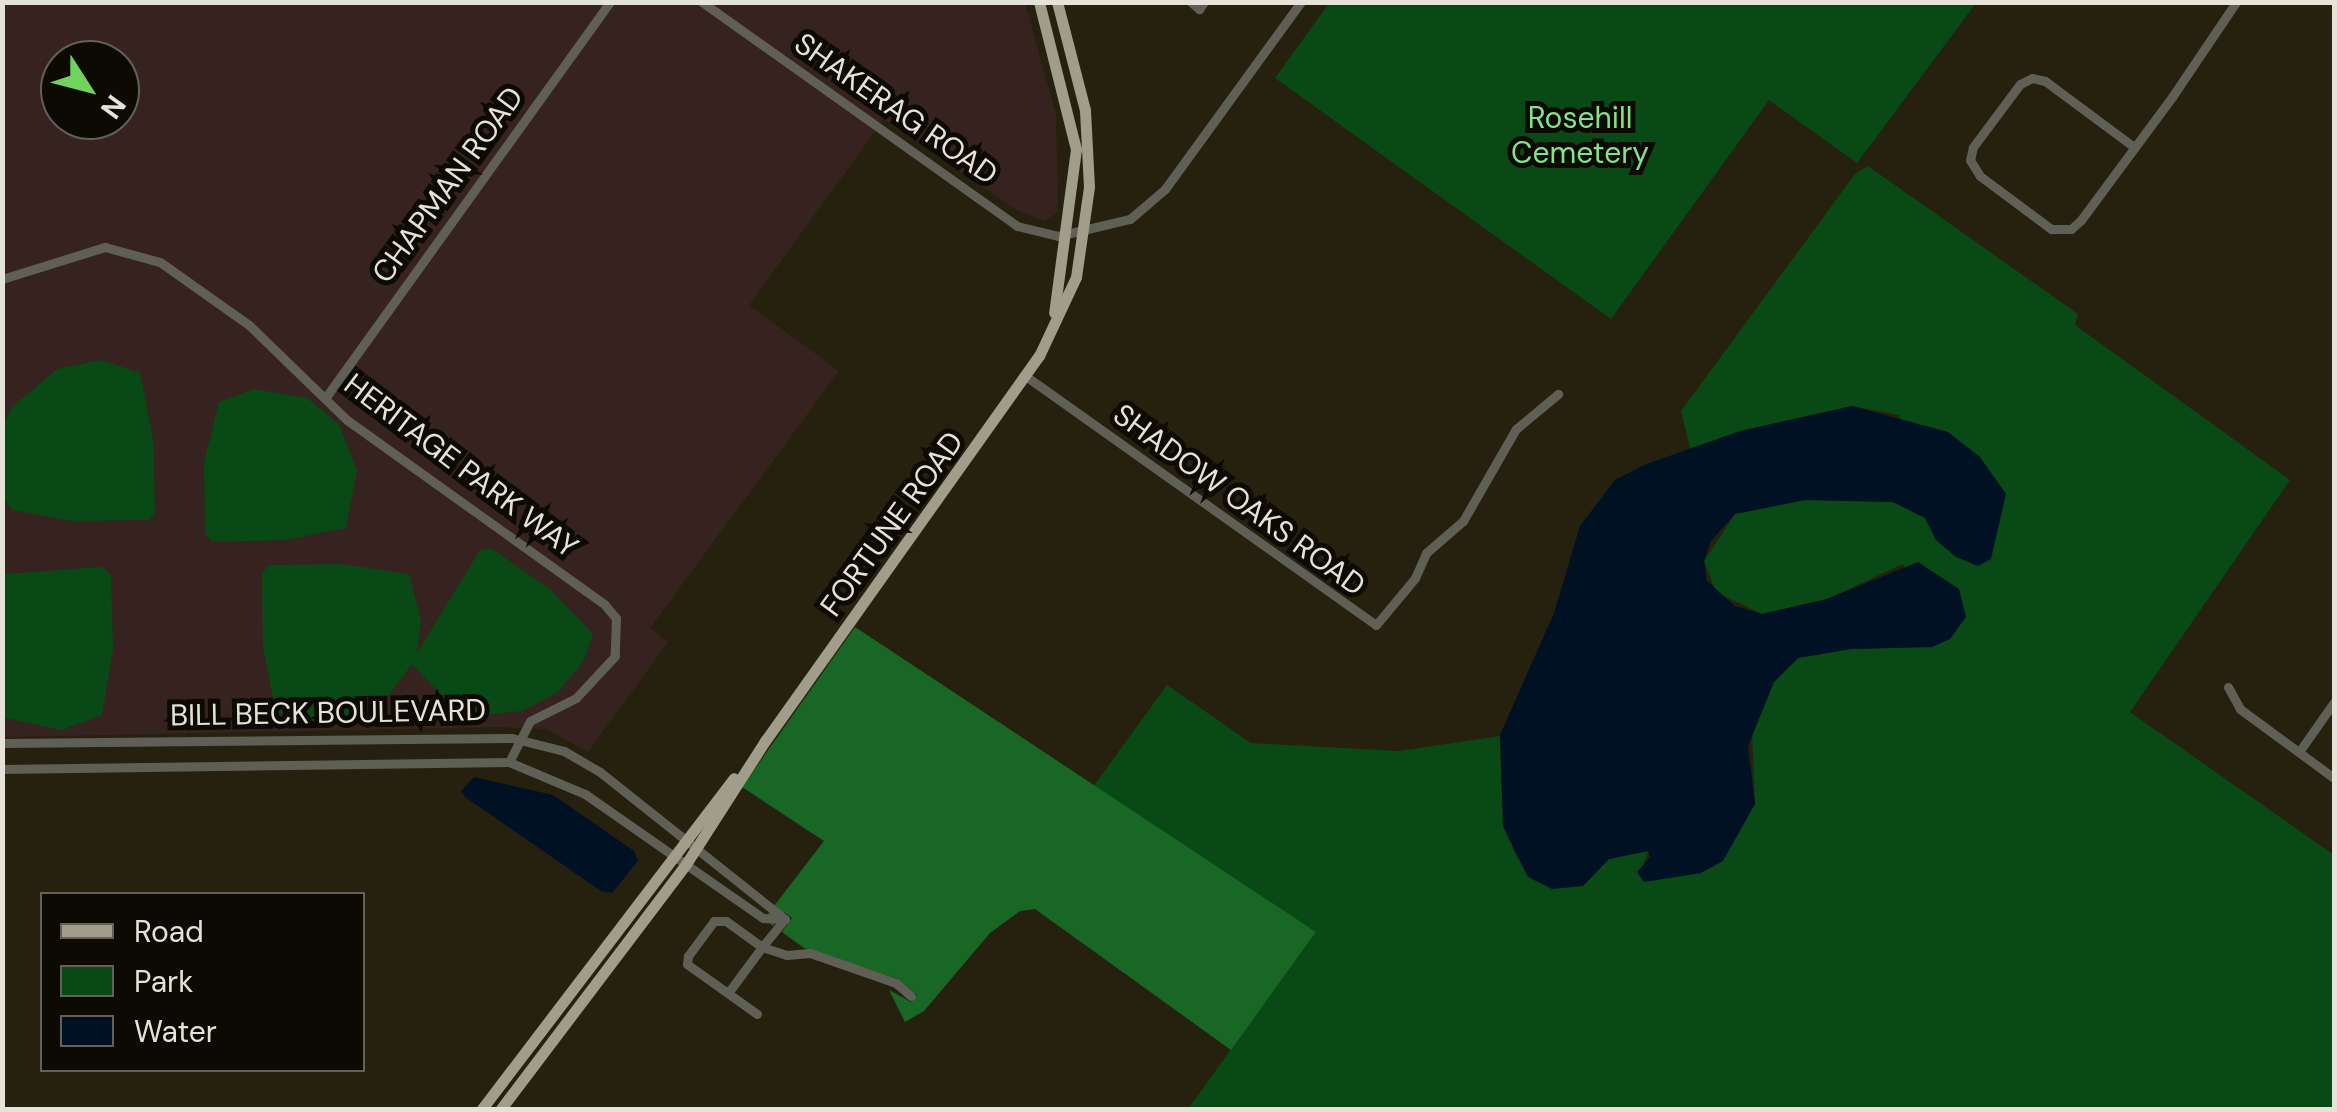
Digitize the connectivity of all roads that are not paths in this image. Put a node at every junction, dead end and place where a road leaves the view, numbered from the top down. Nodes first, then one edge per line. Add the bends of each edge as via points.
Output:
1 (610, 2) edge
2 (702, 2) edge
3 (1040, 2) edge
4 (1058, 2) edge
5 (1301, 2) edge
6 (2236, 2) edge
7 (2134, 146) junction
8 (1085, 231) junction
9 (1069, 235) junction
10 (2, 279) edge
11 (1050, 332) junction
12 (1027, 377) junction
13 (1558, 394) dead end
14 (326, 397) junction
15 (2228, 688) dead end
16 (2334, 702) edge
17 (517, 739) junction
18 (765, 740) junction
19 (2, 743) edge
20 (2298, 752) junction
21 (509, 762) junction
22 (2, 769) edge
23 (2334, 778) edge
24 (686, 836) junction
25 (697, 848) junction
26 (672, 855) junction
27 (686, 864) junction
28 (785, 918) junction
29 (762, 947) junction
30 (604, 948) junction
31 (618, 959) junction
32 (728, 993) junction
33 (911, 996) dead end
34 (757, 1014) dead end
35 (481, 1110) edge
36 (500, 1110) edge

1 - 14 street, CHAPMAN ROAD
2 - 9 street, SHAKERAG ROAD via 1017,226
3 - 9 main road, FORTUNE ROAD via 1076,149
4 - 8 main road, FORTUNE ROAD via 1085,110
5 - 8 street via 1165,189 1130,219
6 - 7 street
7 - 7 street via 2045,80 2032,78 1972,147 1970,160 1980,176 2059,232 2081,220
8 - 9 street
8 - 11 main road, FORTUNE ROAD via 1076,277
9 - 11 main road, FORTUNE ROAD
10 - 14 street, HERITAGE PARK WAY via 106,247 144,254 249,324
11 - 12 main road, FORTUNE ROAD
12 - 13 street, SHADOW OAKS ROAD via 1376,625 1415,578 1426,553 1463,521 1516,429
12 - 18 main road, FORTUNE ROAD
14 - 17 street, HERITAGE PARK WAY via 347,420 616,618 614,656 602,673 576,698 530,721
15 - 20 street via 2240,709
16 - 20 street
17 - 19 street, BILL BECK BOULEVARD
17 - 21 street
17 - 24 street, BILL BECK BOULEVARD via 564,751
18 - 24 main road, FORTUNE ROAD
18 - 25 main road, FORTUNE ROAD
20 - 23 street
21 - 22 street, BILL BECK BOULEVARD
21 - 26 street, BILL BECK BOULEVARD via 561,780
24 - 25 street, BILL BECK BOULEVARD
24 - 26 main road, FORTUNE ROAD
25 - 27 main road, FORTUNE ROAD
25 - 28 street, BILL BECK BOULEVARD
26 - 27 street, BILL BECK BOULEVARD
26 - 30 main road, FORTUNE ROAD
27 - 28 street, BILL BECK BOULEVARD via 763,918
27 - 31 main road, FORTUNE ROAD
28 - 29 street
29 - 32 street
29 - 32 street via 720,920 688,956 686,964
29 - 33 street via 787,955 810,952 896,983
30 - 31 street
30 - 35 main road, FORTUNE ROAD
31 - 36 main road, FORTUNE ROAD
32 - 34 street

